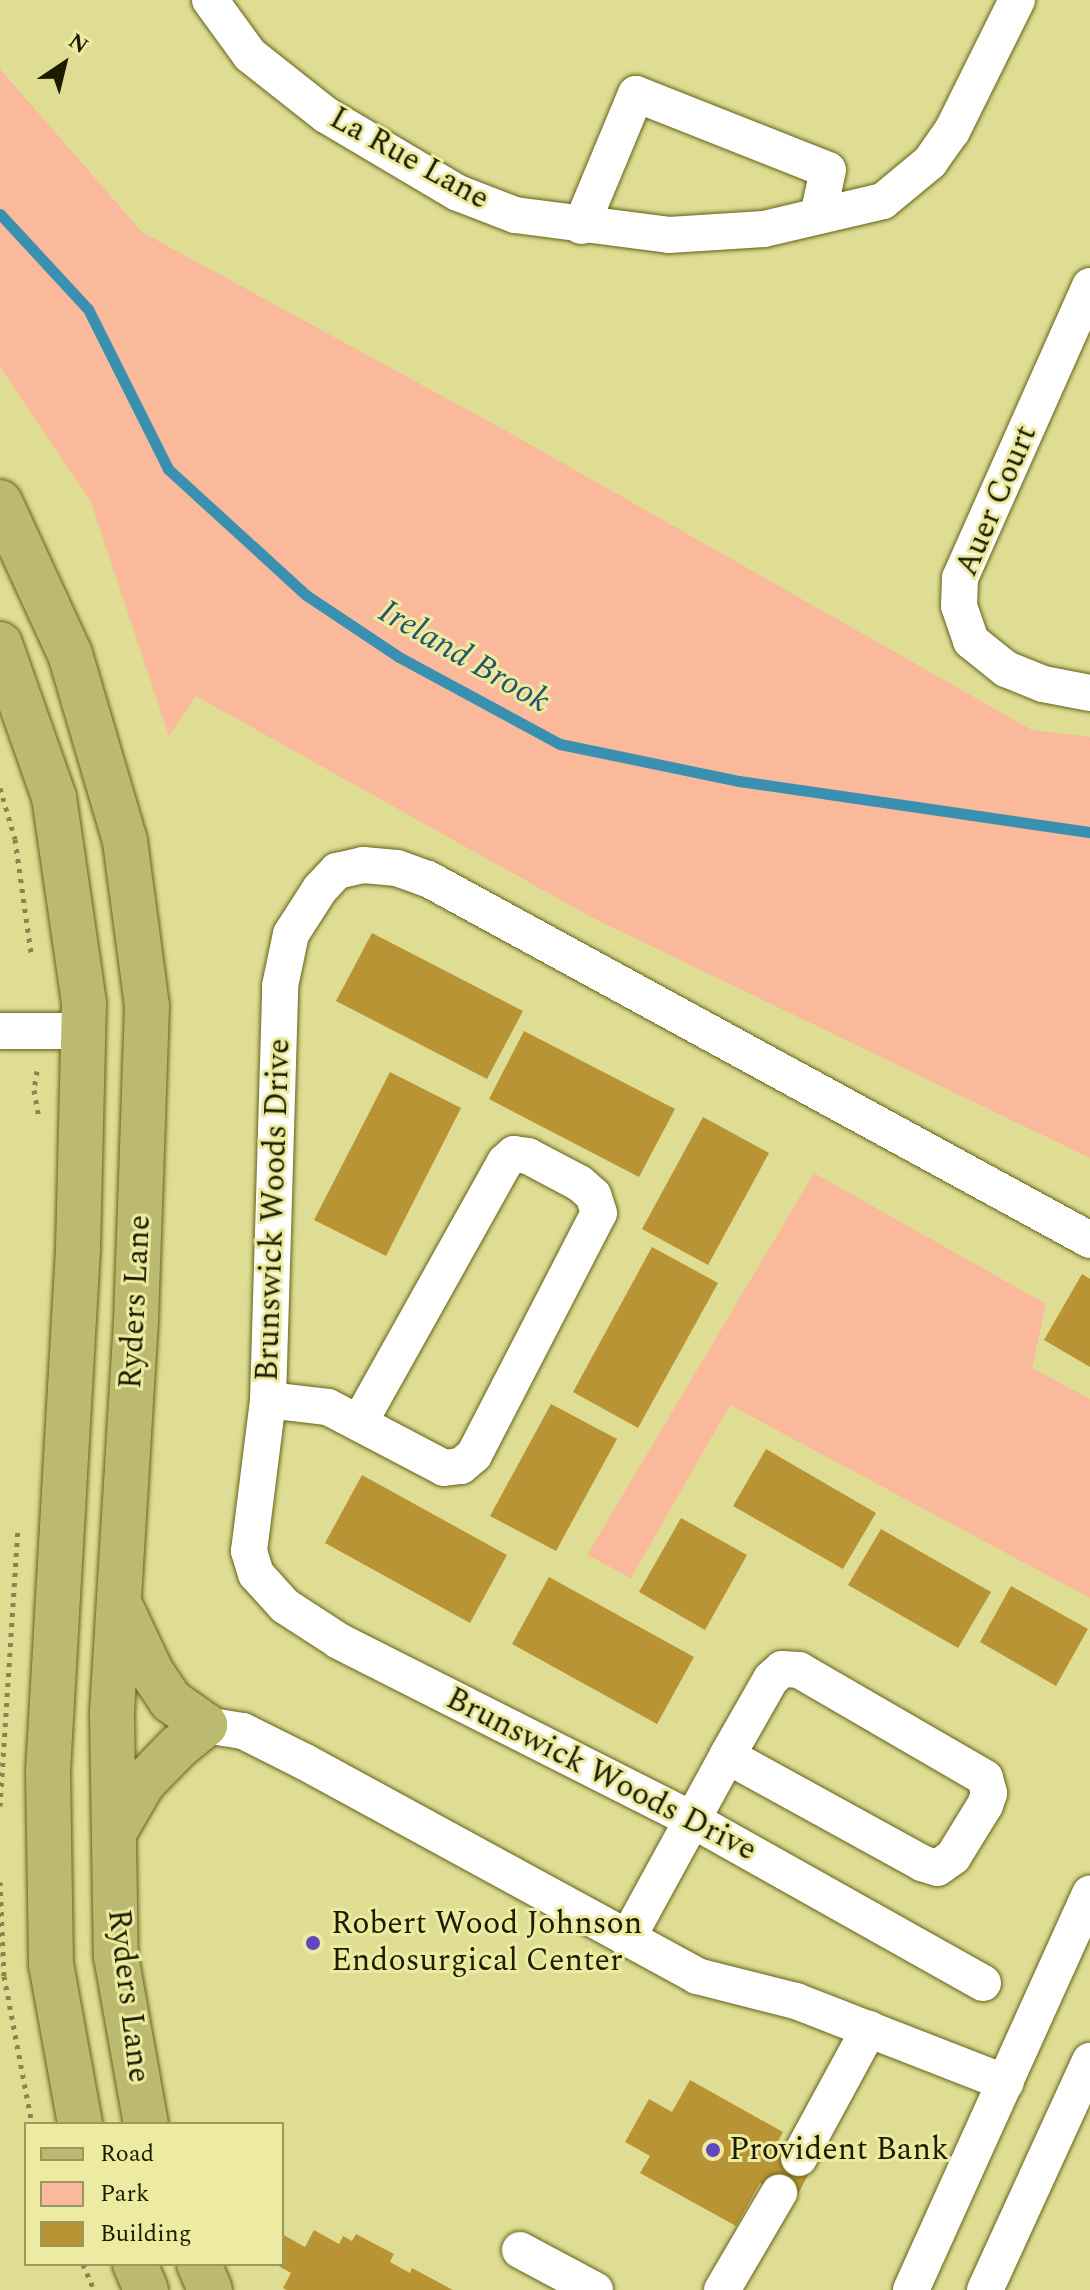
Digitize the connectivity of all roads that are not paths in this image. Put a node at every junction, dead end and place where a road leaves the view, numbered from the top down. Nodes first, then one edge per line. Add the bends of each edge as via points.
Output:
1 (210, 0) edge
2 (1017, 0) edge
3 (818, 216) junction
4 (581, 226) junction
5 (1090, 286) edge
6 (0, 502) edge
7 (0, 644) edge
8 (1090, 693) edge
9 (0, 1031) edge
10 (83, 1031) junction
11 (1090, 1240) edge
12 (268, 1400) junction
13 (359, 1423) junction
14 (119, 1602) junction
15 (205, 1725) junction
16 (727, 1756) junction
17 (693, 1820) junction
18 (114, 1833) junction
19 (1090, 1893) edge
20 (627, 1939) junction
21 (983, 1983) dead end
22 (869, 2029) junction
23 (1090, 2061) edge
24 (1006, 2083) junction
25 (80, 2122) edge
26 (146, 2122) edge
27 (799, 2158) dead end
28 (779, 2193) dead end
29 (520, 2250) dead end
30 (136, 2266) edge
31 (200, 2266) edge
32 (146, 2290) edge
33 (210, 2290) edge
34 (595, 2290) edge
35 (722, 2290) edge
36 (911, 2290) edge
37 (985, 2290) edge

1 - 4 street, La Rue Lane via 250,55 326,115 458,193 515,215
2 - 3 street, La Rue Lane via 952,131 930,162 883,201
3 - 4 street, La Rue Lane via 764,229 669,235
3 - 4 street via 828,170 636,94
5 - 8 street, Auer Court via 960,578 959,606 971,641 1006,669 1043,684
6 - 14 main road, Ryders Lane via 70,654 125,841 147,1006
7 - 10 main road, Ryders Lane via 54,797 84,1003
9 - 10 street
10 - 25 main road, Ryders Lane via 78,1249 48,1771 51,1964
11 - 12 street, Brunswick Woods Drive via 428,879 397,868 363,865 337,871 320,889 291,934 284,958
12 - 13 street via 328,1407
12 - 17 street, Brunswick Woods Drive via 249,1551 268,1590 339,1641
13 - 13 street via 444,1468 461,1466 474,1455 599,1213 593,1195 528,1156 514,1154 505,1162
14 - 15 main road via 171,1701
14 - 18 main road, Ryders Lane via 112,1714
15 - 18 main road via 143,1783
15 - 20 street via 243,1731
16 - 16 street via 937,1868 953,1857 989,1793 985,1778 799,1670 782,1669 771,1679
16 - 17 street
17 - 20 street
17 - 21 street, Brunswick Woods Drive
18 - 26 main road, Ryders Lane via 116,1956
19 - 24 street
20 - 22 street via 697,1976 796,2001
22 - 24 street
22 - 27 street
23 - 37 street
24 - 36 street
28 - 35 street
29 - 34 street
30 - 32 main road
31 - 33 main road

